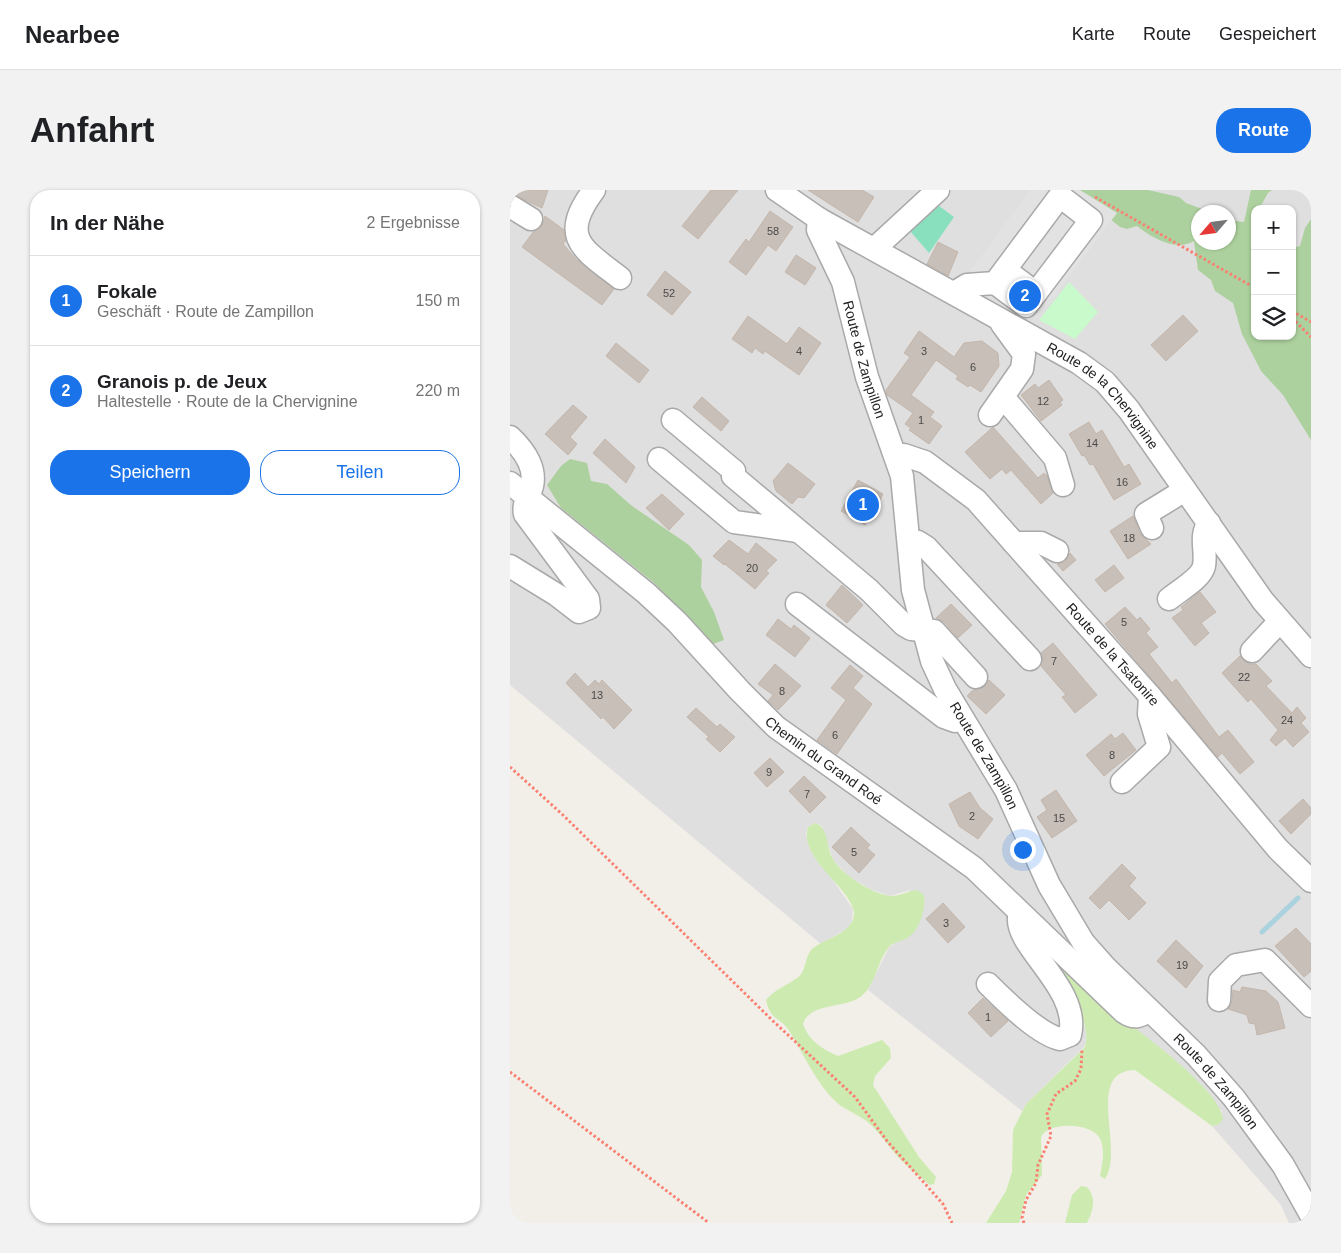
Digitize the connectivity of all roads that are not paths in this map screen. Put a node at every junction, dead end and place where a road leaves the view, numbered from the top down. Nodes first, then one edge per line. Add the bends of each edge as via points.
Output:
1 (594, 190) edge
2 (776, 190) edge
3 (938, 190) edge
4 (510, 206) edge
5 (531, 219) dead end
6 (819, 219) junction
7 (874, 249) junction
8 (1000, 277) junction
9 (620, 278) dead end
10 (954, 293) junction
11 (997, 318) junction
12 (1003, 397) junction
13 (990, 415) dead end
14 (673, 420) dead end
15 (510, 437) edge
16 (895, 455) junction
17 (659, 459) dead end
18 (510, 483) edge
19 (1063, 486) dead end
20 (1185, 490) junction
21 (528, 498) junction
22 (1209, 523) junction
23 (1152, 528) dead end
24 (798, 531) junction
25 (909, 541) junction
26 (1014, 543) junction
27 (1056, 551) dead end
28 (510, 566) edge
29 (1168, 599) dead end
30 (798, 604) dead end
31 (1280, 621) junction
32 (922, 630) junction
33 (1252, 651) dead end
34 (1311, 656) edge
35 (1030, 659) dead end
36 (976, 677) dead end
37 (1150, 696) junction
38 (962, 718) junction
39 (1122, 782) dead end
40 (1311, 881) edge
41 (1020, 914) junction
42 (988, 984) dead end
43 (1219, 1000) dead end
44 (1311, 1006) edge
45 (1149, 1010) junction
46 (1311, 1214) edge

1 - 9 street via 579,211 576,221 579,239 593,257
2 - 6 street, Route de la Chervignine
3 - 7 street
4 - 5 street
6 - 7 street, Route de la Chervignine
6 - 16 street, Route de Zampillon via 818,229 843,282 867,376
7 - 10 street, Route de la Chervignine
8 - 8 street via 1060,196 1091,220 1036,293
8 - 10 street via 967,285
10 - 11 street, Route de la Chervignine
11 - 12 street via 1024,354 1022,369
11 - 20 street, Route de la Chervignine via 1080,363 1105,382 1126,405
12 - 13 street
12 - 19 street via 1054,458
14 - 24 street
15 - 21 street via 526,455 532,470
16 - 25 street, Route de Zampillon via 904,491
16 - 26 street, Route de la Tsatonire via 904,454 932,466 976,500
17 - 24 street via 734,522
18 - 21 street, Chemin du Grand Roé
20 - 22 street, Route de la Chervignine
20 - 23 street via 1146,514
21 - 28 street via 524,510 528,521 588,600 589,608 580,612 574,610 557,595
21 - 41 street, Chemin du Grand Roé via 662,607 776,727 974,868
22 - 29 street via 1204,530 1204,567
22 - 31 street, Route de la Chervignine
24 - 32 street via 869,590 904,625
25 - 32 street, Route de Zampillon via 913,590
25 - 35 street via 926,546
26 - 27 street via 1042,543
26 - 37 street, Route de la Tsatonire
30 - 38 street via 944,717 955,721
31 - 33 street
31 - 34 street, Route de la Chervignine
32 - 36 street via 934,631
32 - 38 street, Route de Zampillon via 932,662
37 - 39 street via 1149,714 1159,748
37 - 40 street, Route de la Tsatonire via 1278,849
38 - 45 street, Route de Zampillon via 1006,790 1067,918 1106,968
41 - 42 street via 1022,932 1052,975 1066,1003 1071,1032 1065,1039 1052,1037 1020,1014
41 - 45 street, Chemin du Grand Roé via 1124,1012 1133,1017
43 - 44 street via 1220,981 1236,965 1265,960
45 - 46 street, Route de Zampillon via 1234,1098 1283,1165

